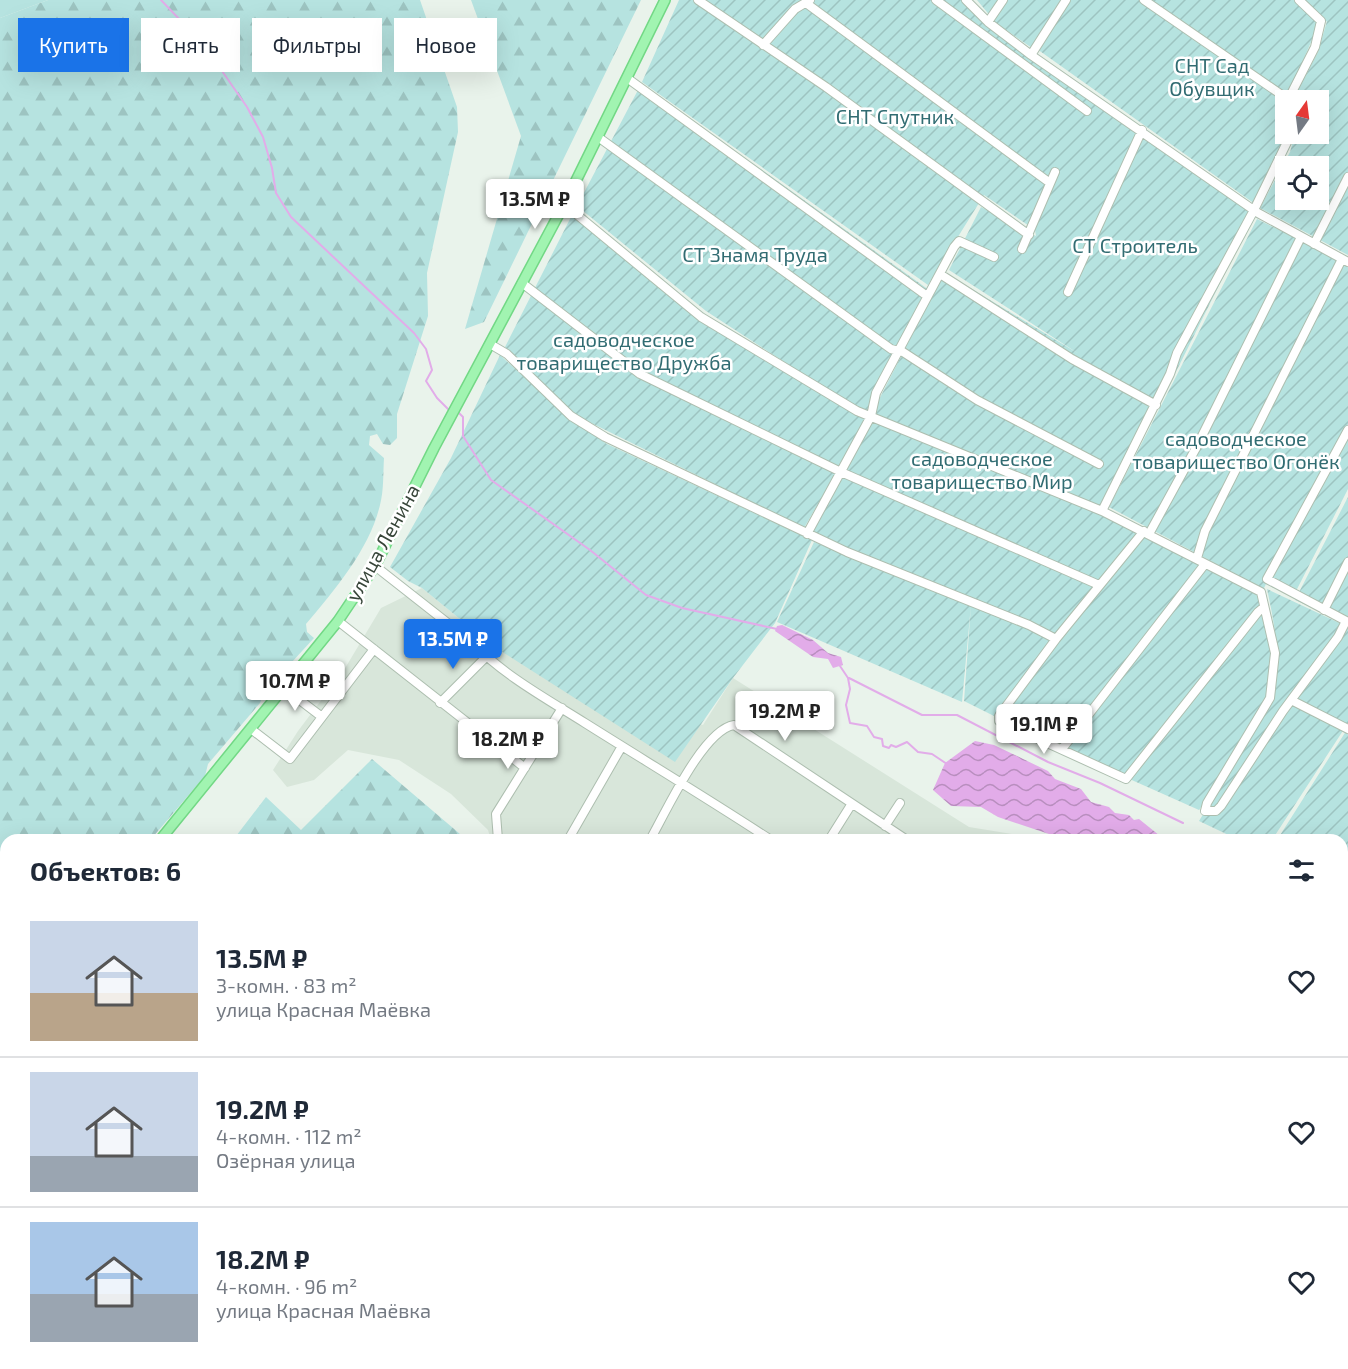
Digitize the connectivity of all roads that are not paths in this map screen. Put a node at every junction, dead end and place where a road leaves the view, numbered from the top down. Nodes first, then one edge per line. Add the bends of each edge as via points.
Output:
1 (665, 0) edge
2 (698, 0) edge
3 (936, 0) edge
4 (966, 0) edge
5 (1003, 0) edge
6 (1066, 0) edge
7 (1144, 0) edge
8 (1299, 0) edge
9 (808, 2) edge
10 (988, 22) junction
11 (763, 45) junction
12 (1031, 55) junction
13 (627, 78) junction
14 (1275, 90) edge
15 (1294, 90) edge
16 (1087, 111) dead end
17 (1142, 130) junction
18 (598, 137) junction
19 (1287, 144) edge
20 (1055, 172) dead end
21 (1348, 177) edge
22 (1050, 183) junction
23 (564, 204) junction
24 (1254, 210) junction
25 (1029, 235) junction
26 (1301, 237) junction
27 (1314, 244) junction
28 (1022, 249) dead end
29 (994, 257) dead end
30 (1345, 261) edge
31 (940, 274) junction
32 (522, 283) junction
33 (1068, 292) dead end
34 (927, 296) junction
35 (490, 344) junction
36 (898, 351) junction
37 (1156, 405) junction
38 (871, 416) junction
39 (1348, 430) edge
40 (1099, 465) dead end
41 (841, 472) junction
42 (1102, 511) junction
43 (1147, 532) junction
44 (807, 534) junction
45 (1197, 558) junction
46 (1348, 562) edge
47 (1205, 564) junction
48 (375, 566) junction
49 (1099, 585) junction
50 (1264, 607) junction
51 (1324, 610) junction
52 (338, 621) junction
53 (1347, 621) edge
54 (1056, 639) junction
55 (374, 649) junction
56 (486, 657) junction
57 (284, 688) junction
58 (1293, 701) junction
59 (441, 703) junction
60 (562, 708) junction
61 (322, 717) junction
62 (251, 729) junction
63 (1348, 729) edge
64 (622, 746) junction
65 (1062, 749) junction
66 (525, 768) junction
67 (683, 782) junction
68 (900, 803) dead end
69 (851, 805) junction
70 (885, 826) junction
71 (165, 834) edge
72 (498, 834) edge
73 (571, 834) edge
74 (653, 834) edge
75 (762, 834) edge
76 (833, 834) edge
77 (898, 834) edge

1 - 13 main road, улица Ленина
2 - 11 street
3 - 16 street
4 - 10 street
5 - 10 street
6 - 12 street
7 - 14 street
8 - 15 street via 1321,21 1315,46
9 - 11 street via 795,9
9 - 22 street
10 - 12 street
11 - 25 street
12 - 17 street
13 - 18 main road, улица Ленина
13 - 34 street
17 - 24 street
17 - 33 street
18 - 23 main road, улица Ленина
18 - 36 street via 891,350
19 - 24 street
20 - 22 street
21 - 27 street
22 - 25 street
23 - 32 main road, улица Ленина
23 - 38 street via 701,317
24 - 26 street
24 - 37 street via 1177,353
25 - 28 street
26 - 27 street
26 - 43 street via 1196,448
27 - 30 street
29 - 31 street via 959,241
30 - 45 street via 1205,531
31 - 34 street
31 - 37 street via 1072,359
32 - 35 main road, улица Ленина
32 - 41 street via 640,374
34 - 36 street
35 - 44 street via 507,354 582,424
35 - 48 main road, улица Ленина
36 - 38 street via 876,393
36 - 40 street via 977,400
37 - 42 street
38 - 41 street
38 - 42 street
39 - 51 street via 1267,579
41 - 44 street
41 - 49 street
42 - 43 street
43 - 45 street
43 - 49 street
44 - 54 street
45 - 47 street
46 - 51 street
47 - 50 street via 1262,592
47 - 65 street
48 - 52 main road, улица Ленина
48 - 56 street
49 - 54 street
50 - 58 street via 1275,653 1270,698 1205,811 1216,811 1221,806
50 - 65 street via 1128,777
51 - 53 street
52 - 55 street
52 - 57 main road, улица Ленина
53 - 58 street
54 - 65 street via 998,719
55 - 59 street
55 - 61 street
56 - 59 street
56 - 60 street
57 - 61 street
57 - 62 main road, улица Ленина
58 - 63 street
59 - 66 street
60 - 64 street
60 - 66 street
61 - 62 street via 290,759
62 - 71 main road, улица Ленина
64 - 67 street
64 - 73 street
66 - 72 street via 496,814
67 - 69 street via 715,733 734,725
67 - 74 street
67 - 75 street
68 - 70 street
69 - 70 street
69 - 76 street
70 - 77 street

